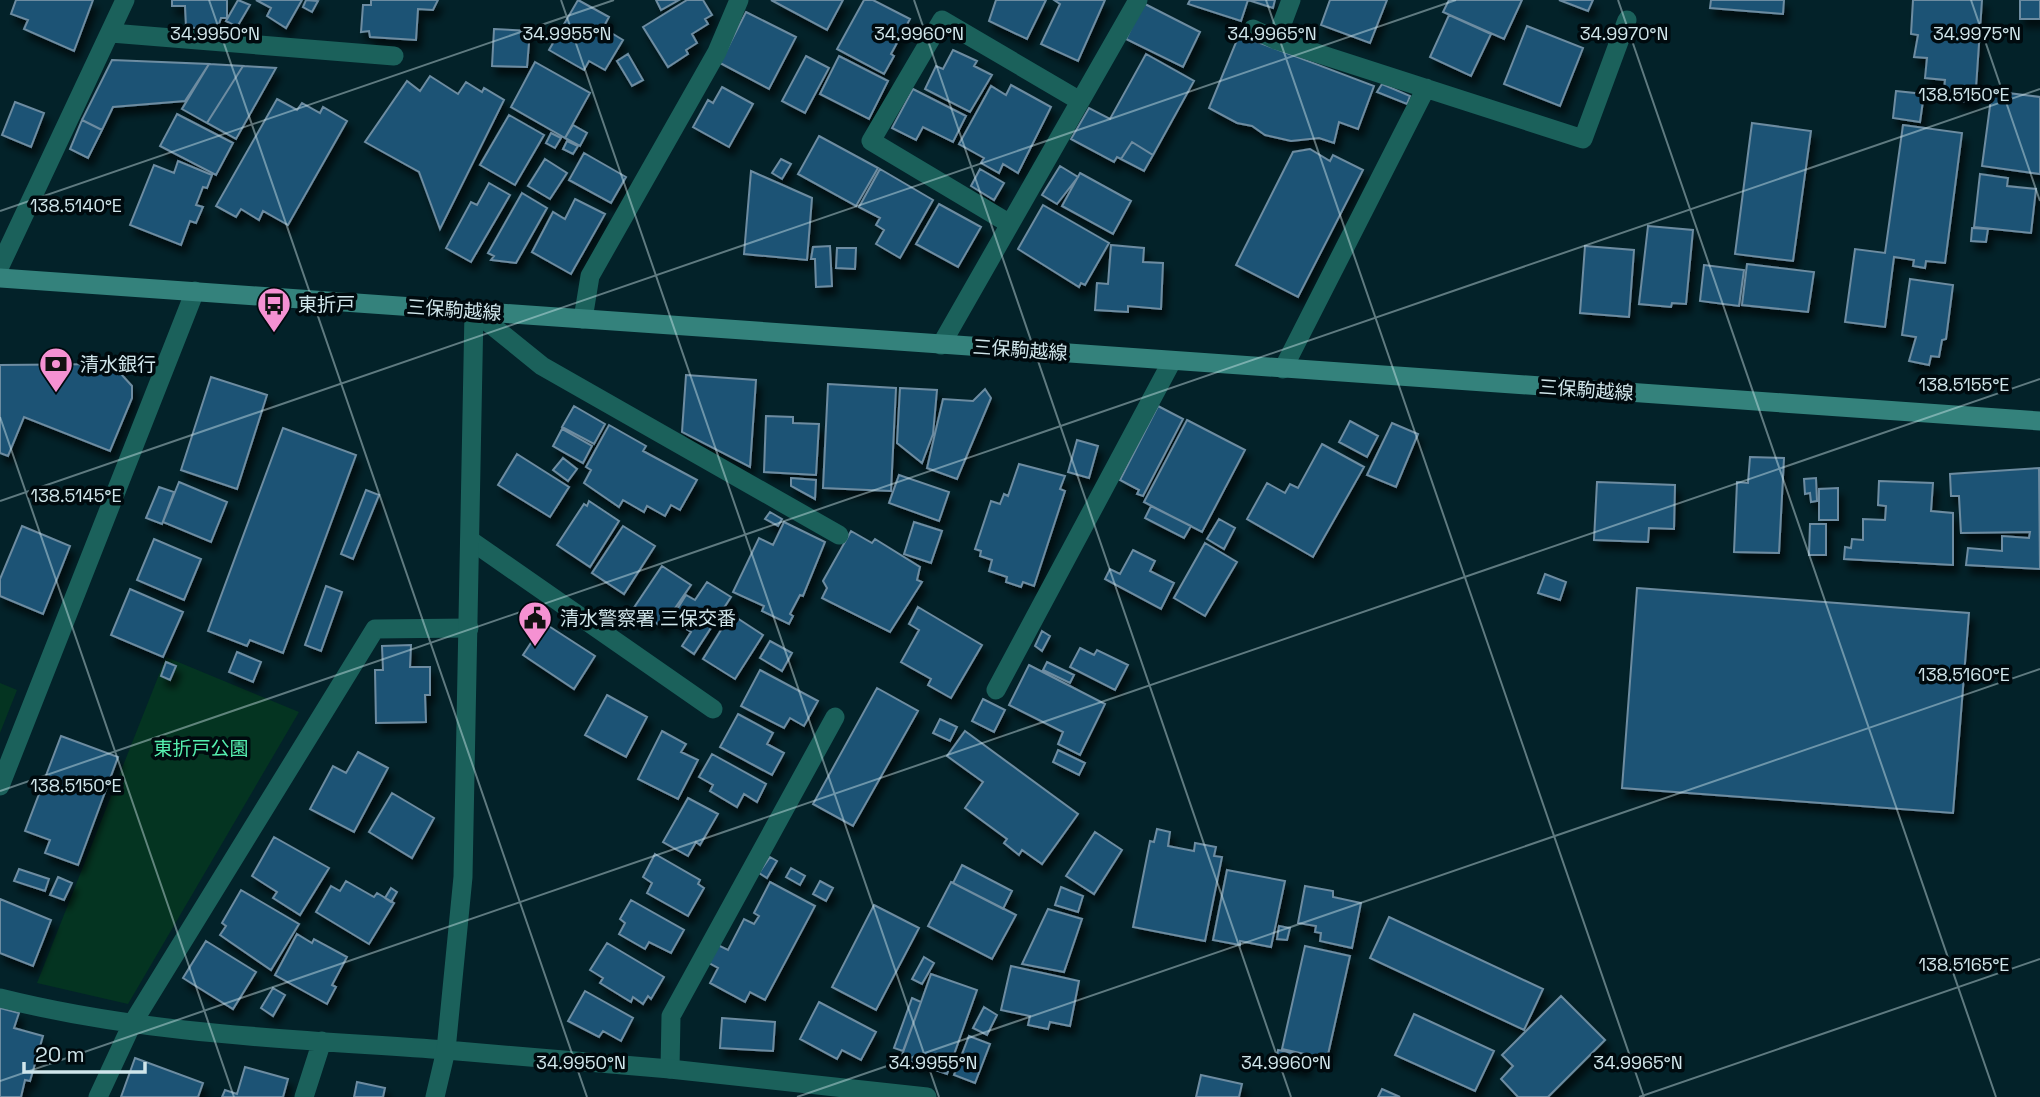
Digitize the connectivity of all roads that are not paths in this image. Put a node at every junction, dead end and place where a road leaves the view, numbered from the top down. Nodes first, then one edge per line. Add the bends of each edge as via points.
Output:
1 (125, 0) edge
2 (739, 0) edge
3 (1138, 0) edge
4 (1291, 0) edge
5 (1627, 20) dead end
6 (1253, 29) dead end
7 (111, 33) junction
8 (1276, 40) junction
9 (394, 56) dead end
10 (1426, 89) junction
11 (1080, 101) junction
12 (1010, 223) junction
13 (0, 266) edge
14 (0, 278) edge
15 (195, 291) junction
16 (474, 311) junction
17 (583, 318) junction
18 (941, 345) junction
19 (1172, 361) junction
20 (1283, 369) junction
21 (2040, 421) edge
22 (839, 535) dead end
23 (470, 540) junction
24 (469, 628) junction
25 (996, 690) dead end
26 (713, 709) dead end
27 (835, 717) dead end
28 (0, 786) edge
29 (0, 998) edge
30 (132, 1024) junction
31 (322, 1041) junction
32 (446, 1050) junction
33 (670, 1069) junction
34 (98, 1097) edge
35 (303, 1097) edge
36 (435, 1097) edge
37 (926, 1097) edge

1 - 7 street
2 - 17 street via 717,52 590,276
3 - 11 street
4 - 8 street
5 - 10 street via 1583,139
6 - 8 street
7 - 9 street
7 - 13 street
8 - 10 street
10 - 20 street
11 - 12 street
11 - 12 street via 942,20 871,141
12 - 18 street
14 - 15 main road, 三保駒越線
15 - 16 main road, 三保駒越線
15 - 28 street
16 - 17 main road, 三保駒越線
16 - 22 street via 542,366
16 - 23 street
17 - 18 main road, 三保駒越線
18 - 19 main road, 三保駒越線
19 - 20 main road, 三保駒越線
19 - 25 street
20 - 21 main road, 三保駒越線
23 - 24 street
23 - 26 street
24 - 30 street via 375,629
24 - 32 street via 463,877
27 - 33 street via 671,1016
29 - 30 street via 73,1016
30 - 31 street
30 - 34 street
31 - 32 street
31 - 35 street
32 - 33 street
32 - 36 street
33 - 37 street

